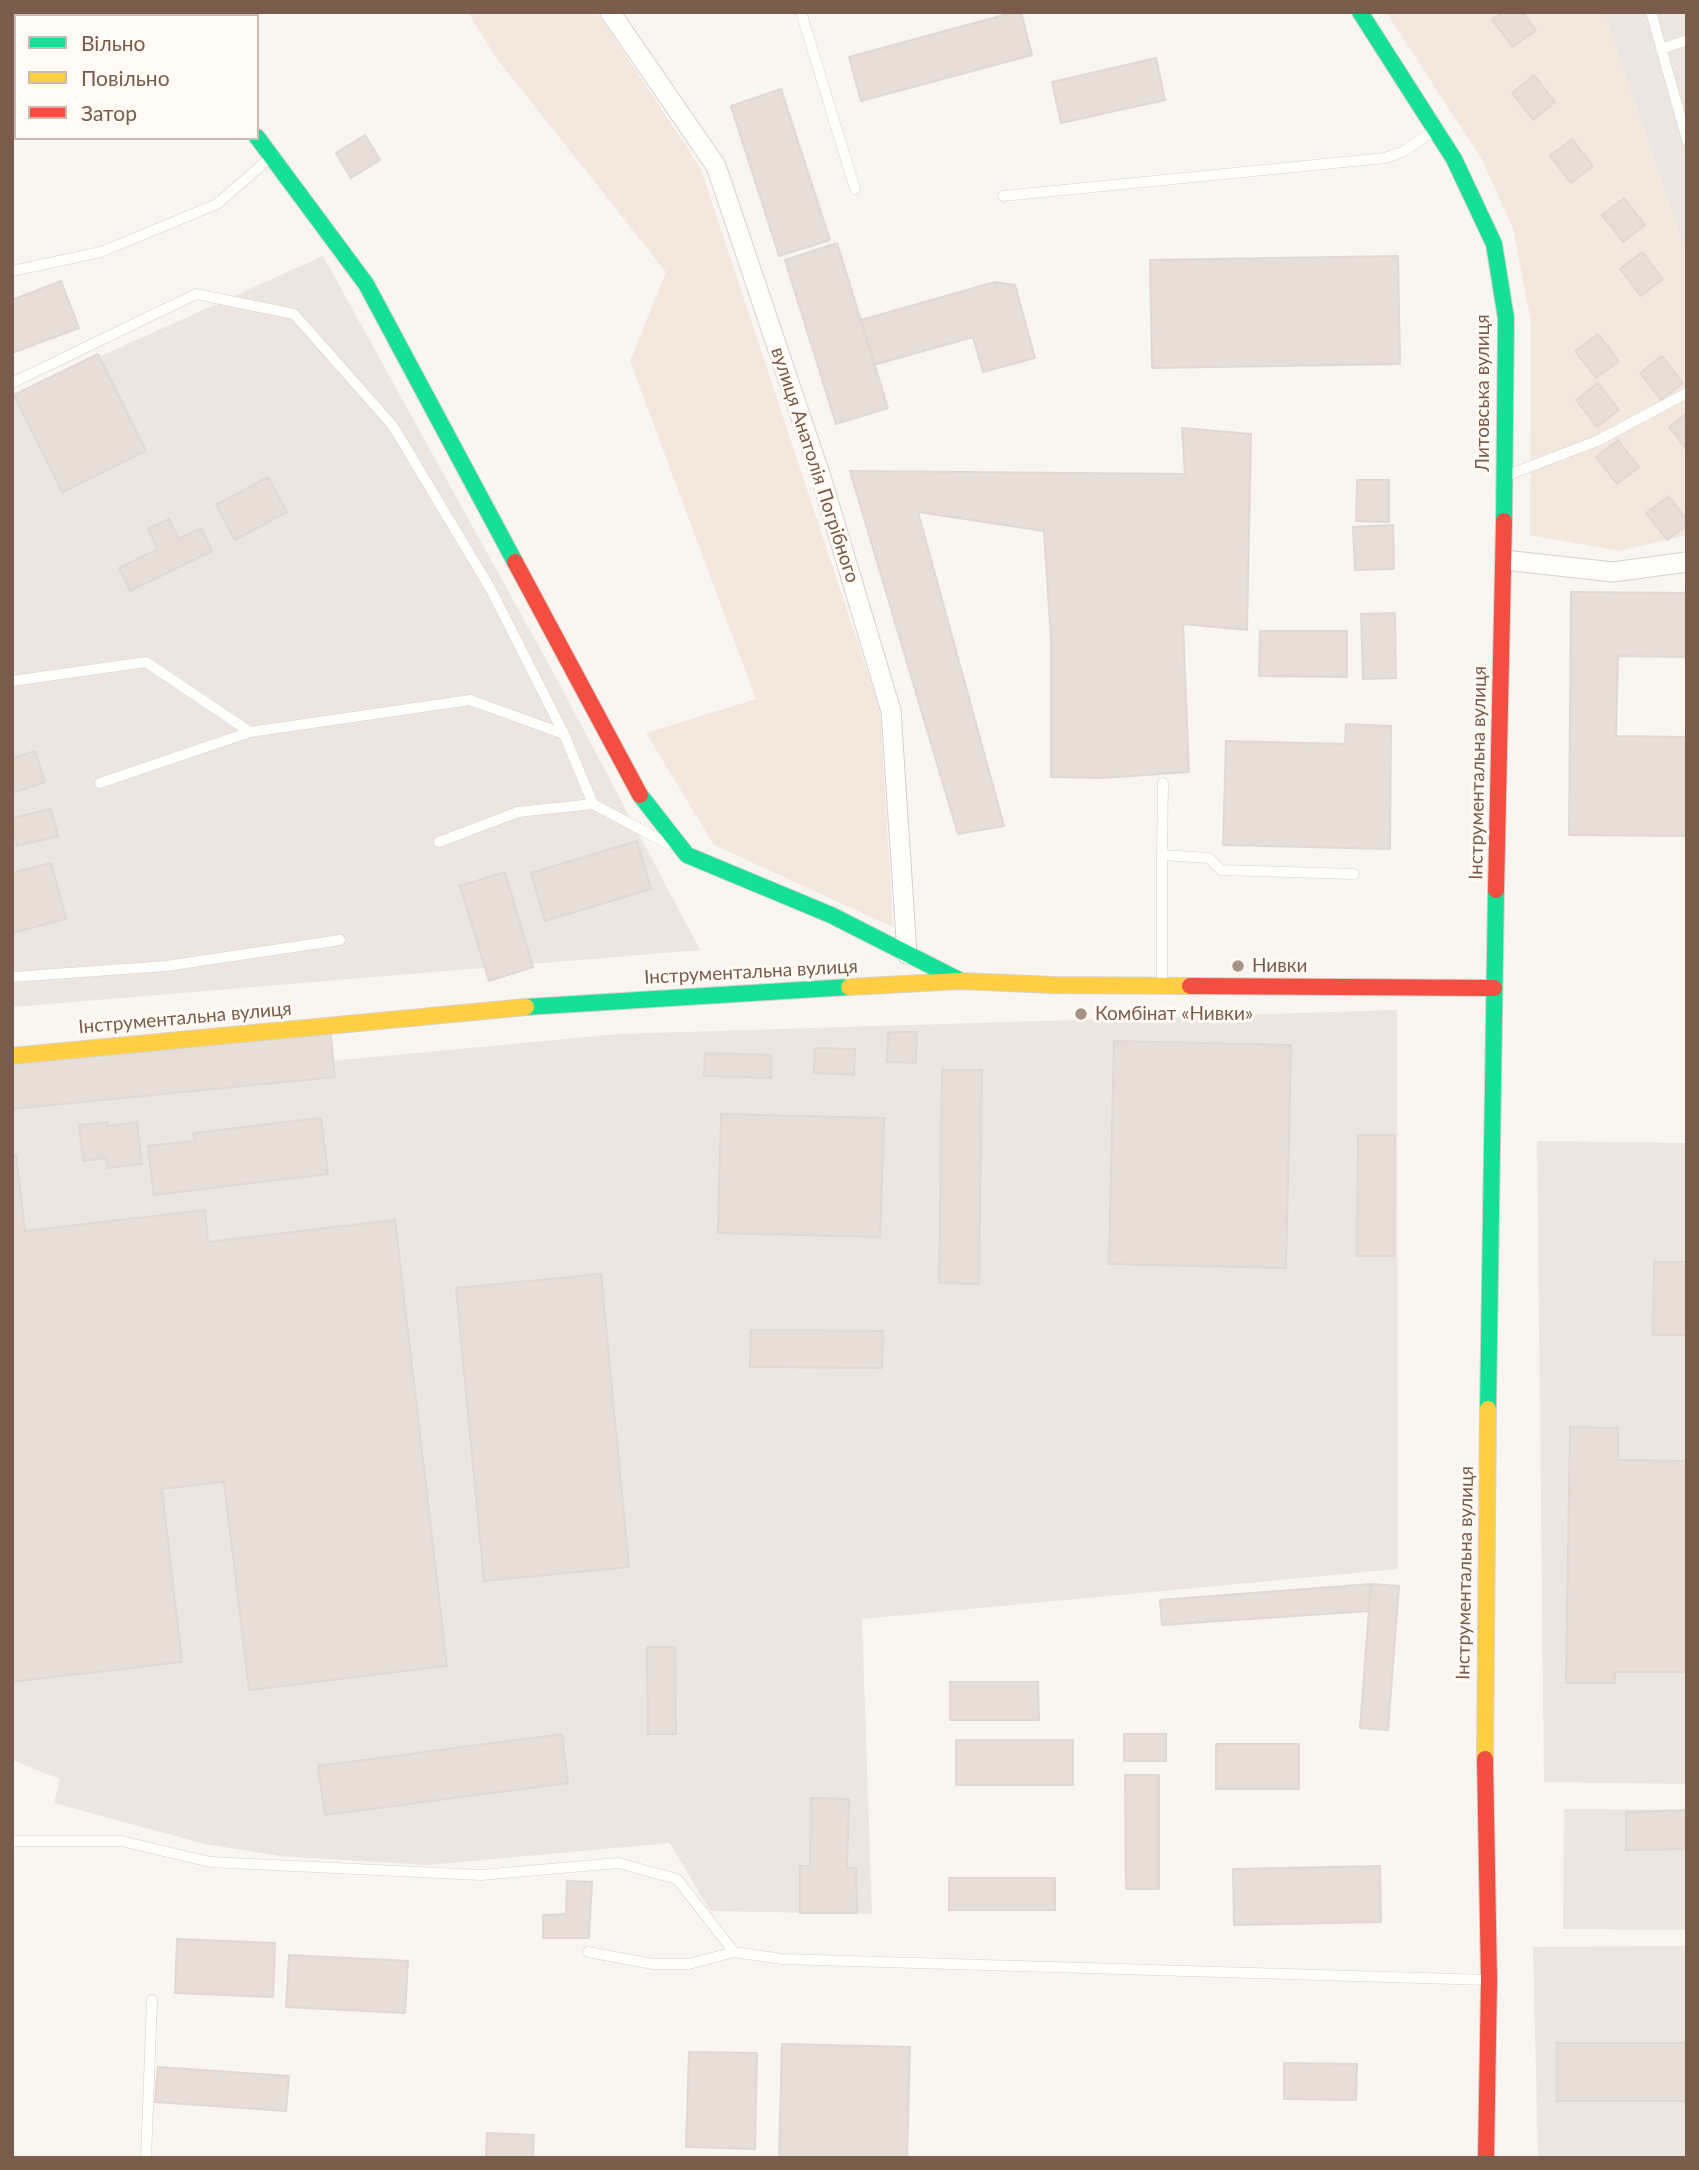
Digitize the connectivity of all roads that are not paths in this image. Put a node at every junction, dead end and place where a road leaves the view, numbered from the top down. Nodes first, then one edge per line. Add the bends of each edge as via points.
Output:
1 (610, 12) edge
2 (801, 12) edge
3 (1360, 12) edge
4 (1651, 12) edge
5 (1687, 40) edge
6 (1661, 48) junction
7 (1682, 105) edge
8 (1436, 129) junction
9 (259, 140) edge
10 (1687, 140) edge
11 (272, 157) junction
12 (855, 189) dead end
13 (1003, 196) dead end
14 (12, 271) edge
15 (12, 383) edge
16 (1687, 393) edge
17 (1505, 476) junction
18 (1504, 560) junction
19 (1687, 562) edge
20 (12, 681) edge
21 (250, 732) junction
22 (564, 734) junction
23 (100, 783) dead end
24 (1163, 783) dead end
25 (593, 804) junction
26 (439, 842) dead end
27 (687, 855) junction
28 (1162, 855) junction
29 (1354, 874) dead end
30 (341, 940) dead end
31 (907, 954) junction
32 (12, 977) edge
33 (960, 981) junction
34 (1162, 986) junction
35 (1494, 988) junction
36 (12, 1056) edge
37 (12, 1841) edge
38 (588, 1952) dead end
39 (734, 1952) junction
40 (1489, 1980) junction
41 (152, 2000) dead end
42 (146, 2158) edge
43 (1486, 2158) edge

1 - 31 street, вулиця Анатолія Погрібного via 716,166 821,477 891,711
2 - 12 lane
3 - 8 street, Литовська вулиця
4 - 6 lane
5 - 6 lane
6 - 7 lane
7 - 10 lane
8 - 13 lane via 1385,158
8 - 17 street, Литовська вулиця via 1494,244 1506,318
9 - 11 street
11 - 14 lane via 217,204 101,252
11 - 27 street via 366,284 637,791
15 - 22 lane via 196,293 294,314 393,426 490,587
16 - 17 lane via 1597,441
17 - 18 street, Литовська вулиця
18 - 19 street via 1613,572
18 - 35 street, Інструментальна вулиця
20 - 21 lane via 146,662
21 - 22 lane via 470,700
21 - 23 lane
22 - 25 lane
24 - 28 lane
25 - 26 lane via 518,812
25 - 27 lane
27 - 31 street via 831,915
28 - 29 lane via 1209,858 1221,870
28 - 34 lane
30 - 32 lane via 166,966
31 - 33 street
33 - 34 street, Інструментальна вулиця
33 - 36 street, Інструментальна вулиця via 543,1005
34 - 35 street, Інструментальна вулиця
35 - 40 street, Інструментальна вулиця via 1485,1713
37 - 39 lane via 121,1841 210,1862 481,1875 618,1863 677,1879
38 - 39 lane via 653,1964 689,1964
39 - 40 lane via 782,1959
40 - 43 street, Інструментальна вулиця
41 - 42 lane

